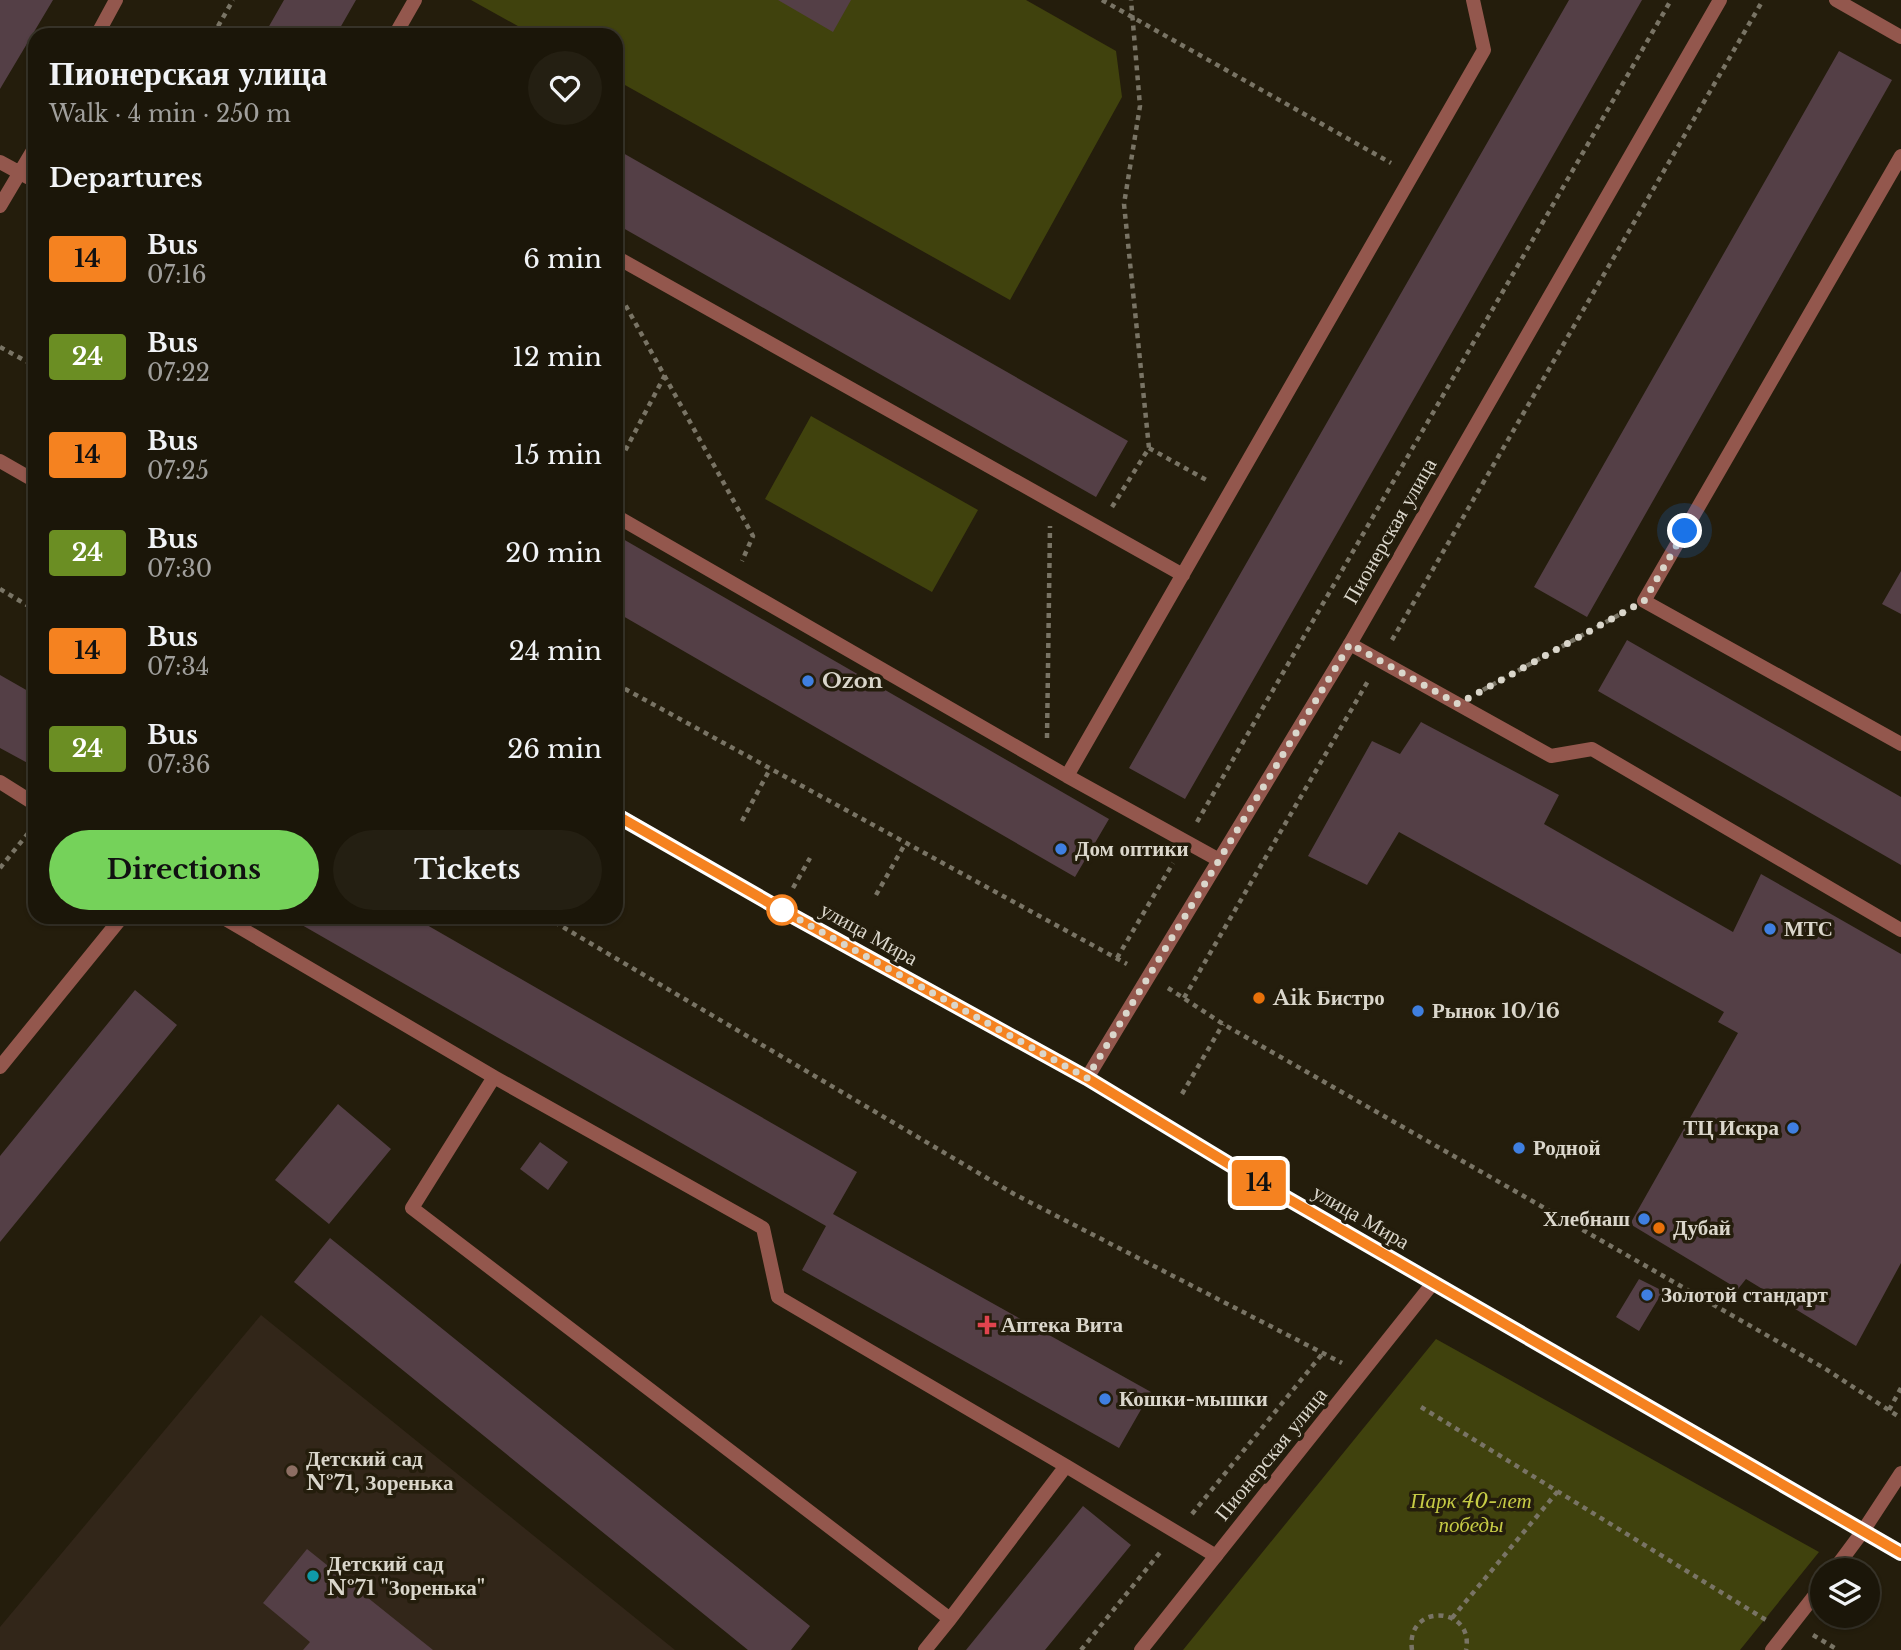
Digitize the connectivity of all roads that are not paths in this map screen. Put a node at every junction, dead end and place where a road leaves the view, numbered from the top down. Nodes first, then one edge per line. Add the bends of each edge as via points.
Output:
1 (116, 0) edge
2 (415, 0) edge
3 (1473, 0) edge
4 (1720, 0) edge
5 (1836, 0) edge
6 (101, 28) edge
7 (400, 28) edge
8 (1901, 37) edge
9 (1901, 156) edge
10 (28, 159) edge
11 (0, 162) edge
12 (20, 173) junction
13 (28, 177) edge
14 (0, 206) edge
15 (623, 261) edge
16 (0, 461) edge
17 (28, 477) edge
18 (623, 520) edge
19 (1183, 575) junction
20 (1350, 644) junction
21 (1901, 744) edge
22 (1067, 776) junction
23 (0, 782) edge
24 (28, 800) edge
25 (623, 818) edge
26 (1219, 860) junction
27 (116, 924) edge
28 (234, 924) edge
29 (1901, 930) edge
30 (0, 1067) edge
31 (494, 1077) junction
32 (1087, 1078) junction
33 (1433, 1283) junction
34 (1066, 1466) junction
35 (1901, 1473) edge
36 (1863, 1531) junction
37 (1901, 1553) edge
38 (1216, 1556) junction
39 (1843, 1558) edge
40 (1810, 1602) edge
41 (950, 1619) junction
42 (925, 1650) edge
43 (1141, 1650) edge
44 (1772, 1650) edge

1 - 6 street
2 - 7 street
3 - 19 street via 1484,50
4 - 20 street, Пионерская улица
5 - 8 street
9 - 21 street via 1644,601
10 - 12 street
11 - 12 street
12 - 13 street
12 - 14 street
15 - 19 street
16 - 17 street
18 - 22 street
19 - 22 street
20 - 26 street, Пионерская улица
20 - 29 street via 1552,756 1592,749
22 - 26 street
23 - 24 street
25 - 32 street, улица Мира
26 - 32 street, Пионерская улица
27 - 30 street
28 - 31 street
31 - 34 street via 763,1227 778,1297
31 - 41 street via 412,1208
32 - 33 street, улица Мира
33 - 36 street, улица Мира
33 - 38 street, Пионерская улица
34 - 38 street
34 - 41 street
35 - 36 street
36 - 37 street, улица Мира
36 - 39 street
38 - 43 street, Пионерская улица
40 - 44 street
41 - 42 street

